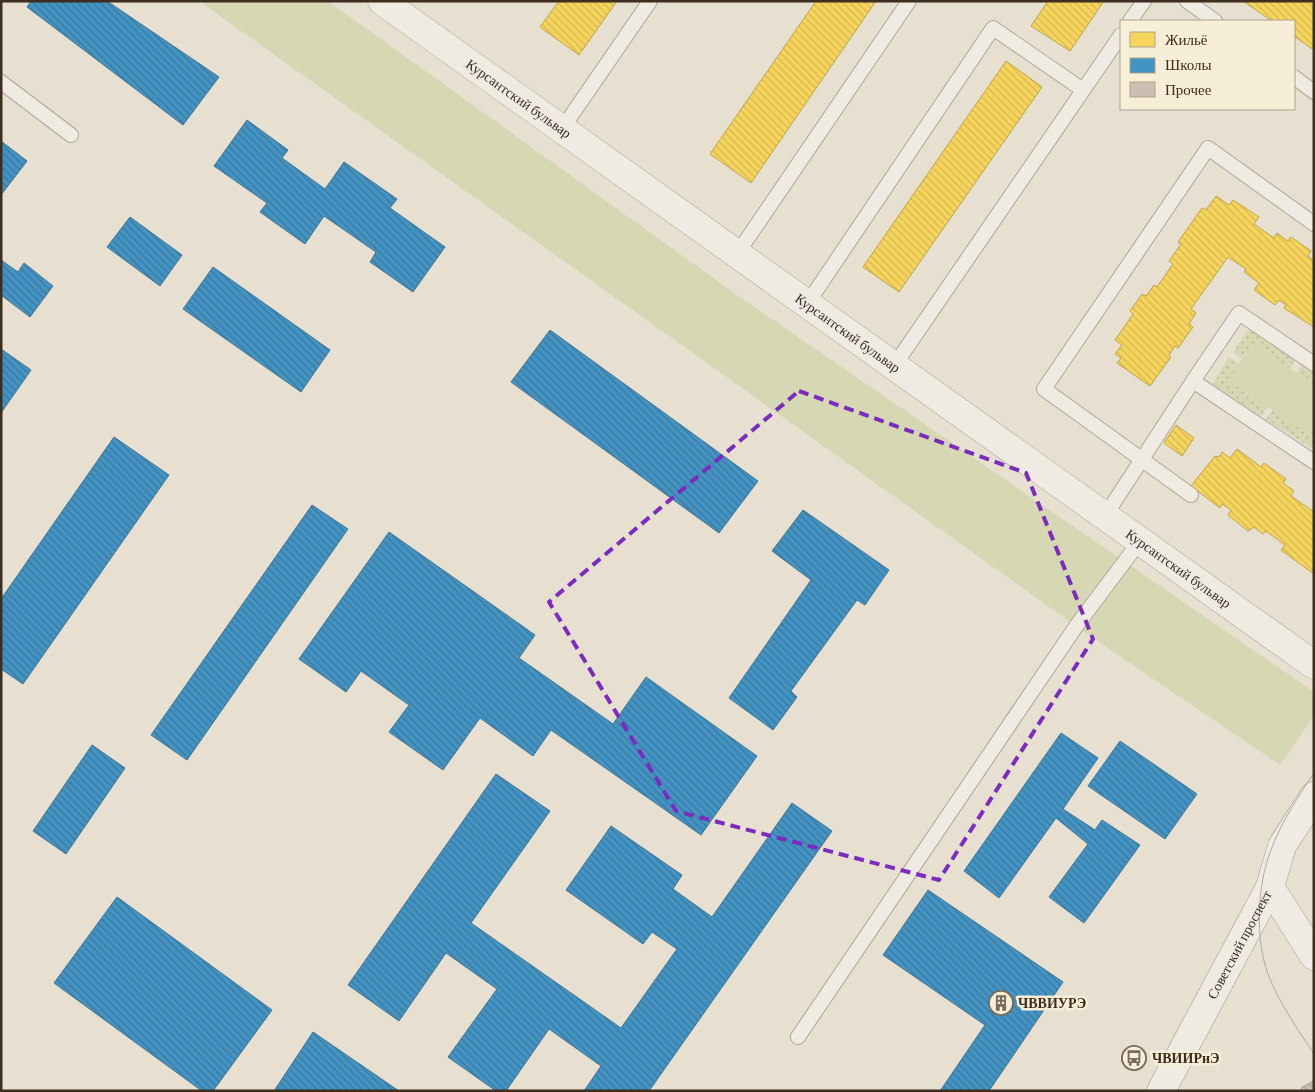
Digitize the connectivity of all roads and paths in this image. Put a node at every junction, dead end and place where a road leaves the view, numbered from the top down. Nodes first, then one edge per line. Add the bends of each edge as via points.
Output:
1 (382, 1) edge
2 (650, 1) edge
3 (909, 1) edge
4 (1144, 1) edge
5 (1187, 1) edge
6 (1131, 20) edge
7 (1214, 20) edge
8 (1120, 35) edge
9 (1295, 79) edge
10 (1, 82) edge
11 (1083, 90) junction
12 (1314, 92) edge
13 (562, 129) junction
14 (71, 136) dead end
15 (1314, 224) edge
16 (737, 254) junction
17 (807, 304) junction
18 (1314, 364) edge
19 (894, 366) junction
20 (1193, 381) junction
21 (1142, 460) junction
22 (1314, 462) edge
23 (1191, 495) dead end
24 (1106, 516) junction
25 (1140, 541) junction
26 (1314, 665) edge
27 (1314, 796) edge
28 (1270, 887) junction
29 (1314, 956) edge
30 (798, 1037) dead end
31 (1161, 1091) edge

1 - 13 street, Курсантский бульвар
2 - 13 lane
3 - 16 lane
4 - 6 lane
5 - 7 lane
8 - 11 lane
9 - 12 lane
10 - 14 lane
11 - 17 lane via 993,28
11 - 19 lane
13 - 16 street, Курсантский бульвар
15 - 21 lane via 1208,148 1044,389
16 - 17 street, Курсантский бульвар
17 - 19 street, Курсантский бульвар
18 - 20 lane via 1239,313
19 - 24 street, Курсантский бульвар
20 - 21 lane
20 - 22 lane
21 - 23 lane
21 - 24 lane
24 - 25 street, Курсантский бульвар
25 - 26 street, Курсантский бульвар
25 - 30 lane via 1076,625
27 - 28 street, Советский проспект via 1282,846
28 - 29 street
28 - 31 street, Советский проспект

